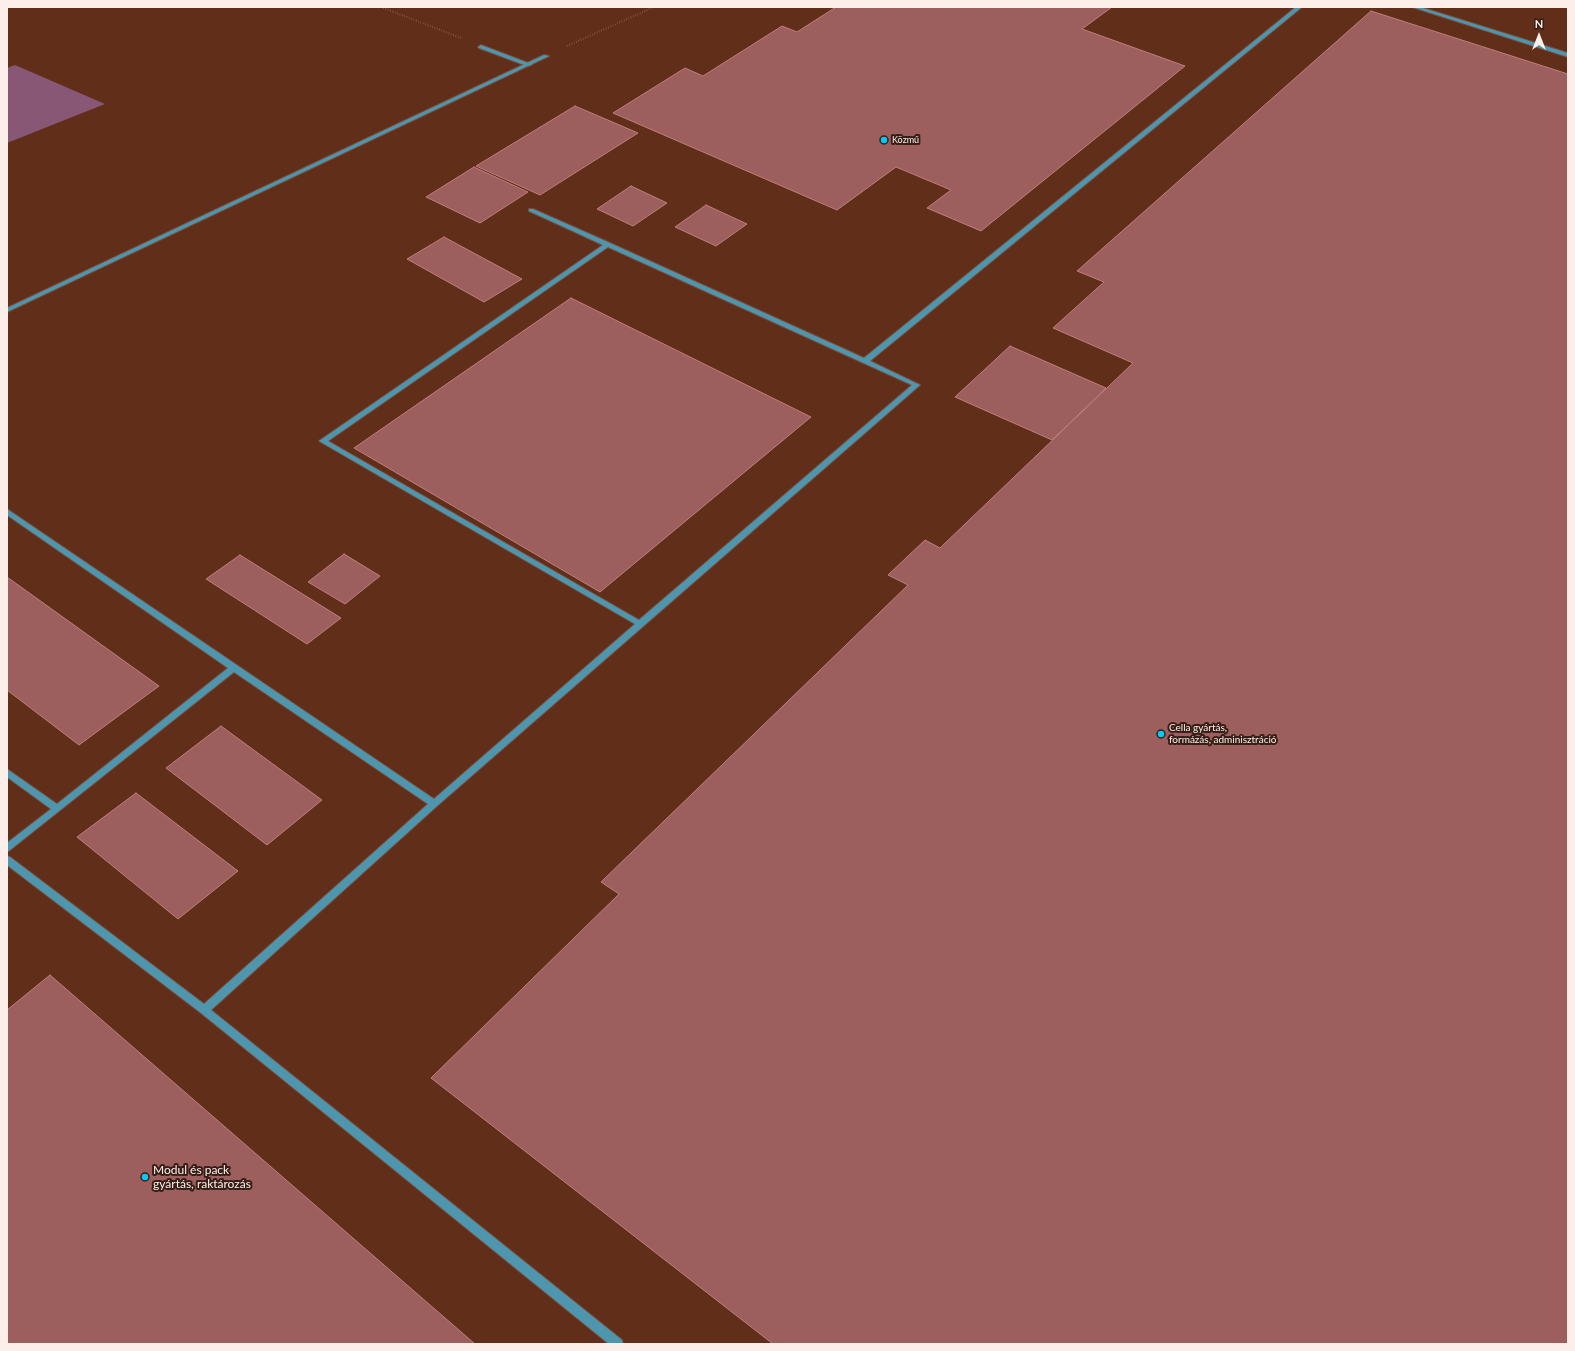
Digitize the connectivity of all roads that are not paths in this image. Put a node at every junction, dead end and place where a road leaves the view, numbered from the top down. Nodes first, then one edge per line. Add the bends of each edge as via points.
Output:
1 (1299, 7) edge
2 (1415, 7) edge
3 (481, 46) road end
4 (1568, 55) edge
5 (546, 56) road end
6 (529, 64) junction
7 (531, 210) dead end
8 (608, 244) junction
9 (7, 310) edge
10 (865, 361) junction
11 (7, 511) edge
12 (640, 624) junction
13 (234, 668) junction
14 (7, 772) edge
15 (434, 804) junction
16 (56, 808) junction
17 (7, 848) edge
18 (7, 860) edge
19 (204, 1010) junction
20 (618, 1344) edge

1 - 10 street
2 - 4 street
3 - 6 street
5 - 6 street
6 - 9 street
7 - 8 street
8 - 10 street
8 - 12 street via 323,441
10 - 12 street via 917,385
11 - 13 street
12 - 15 street
13 - 15 street
13 - 16 street
14 - 16 street
15 - 19 street
16 - 17 street
18 - 19 street
19 - 20 street

